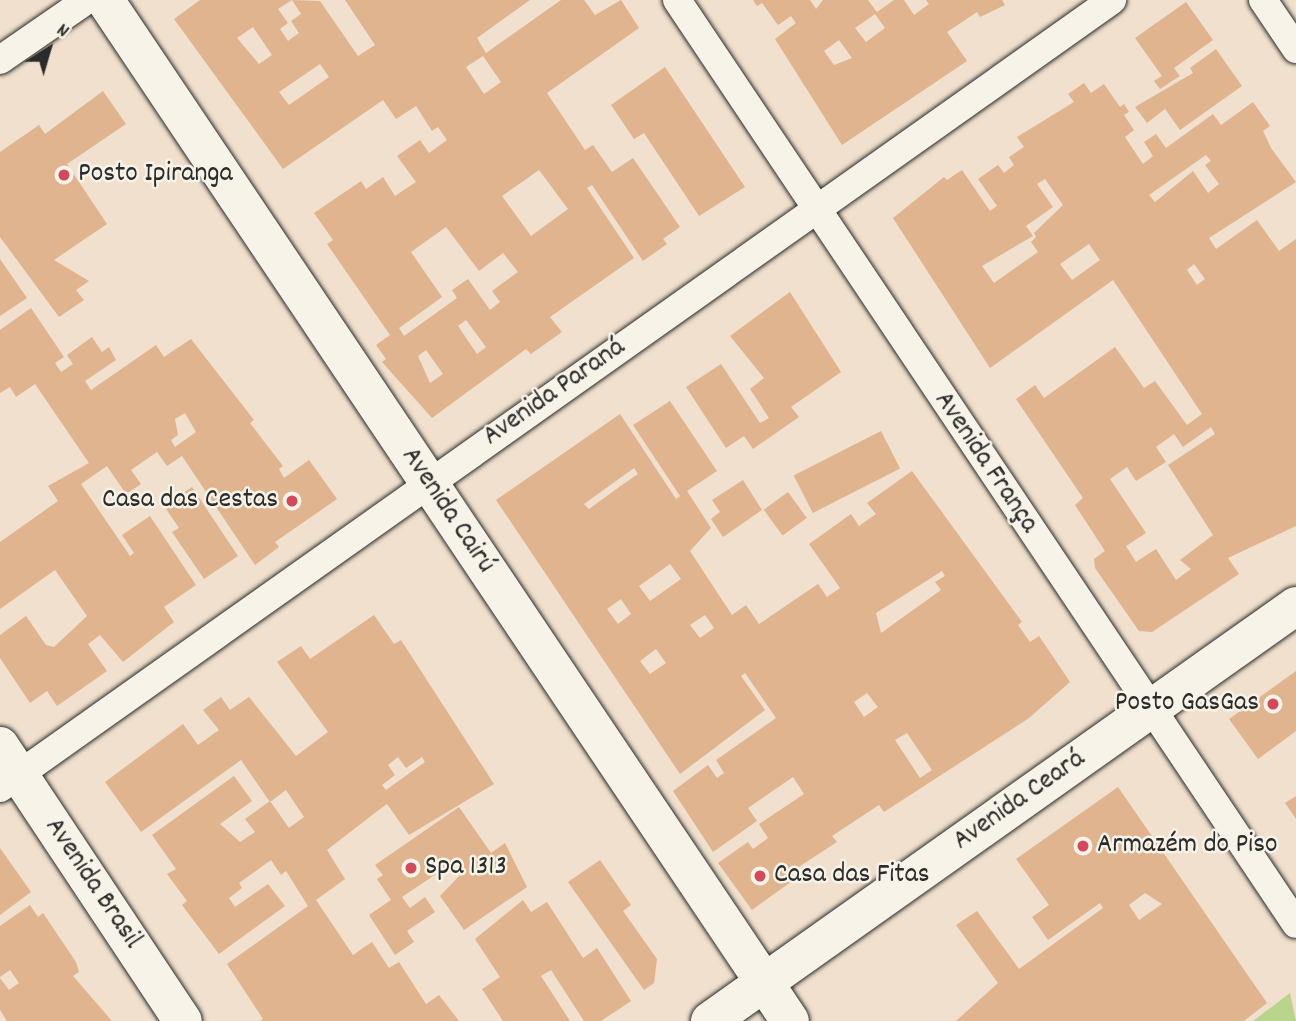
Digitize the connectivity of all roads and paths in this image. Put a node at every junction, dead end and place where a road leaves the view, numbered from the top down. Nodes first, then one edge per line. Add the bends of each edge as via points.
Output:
1 (87, 0) edge
2 (105, 0) edge
3 (677, 0) edge
4 (1112, 0) edge
5 (1263, 0) edge
6 (1296, 49) edge
7 (0, 60) edge
8 (816, 207) junction
9 (428, 484) junction
10 (1296, 606) edge
11 (1149, 710) junction
12 (6, 770) edge
13 (1296, 924) edge
14 (763, 983) junction
15 (183, 1021) edge
16 (710, 1021) edge
17 (789, 1021) edge

1 - 7 street
2 - 9 main road, Avenida Cairú
3 - 8 street, Avenida França
4 - 8 street, Avenida Paraná
5 - 6 street
8 - 9 street, Avenida Paraná
8 - 11 street, Avenida França
9 - 12 street, Avenida Paraná
9 - 14 main road, Avenida Cairú
10 - 11 main road, Avenida Ceará
11 - 13 street, Avenida França
11 - 14 main road, Avenida Ceará
12 - 15 main road, Avenida Brasil
14 - 16 main road, Avenida Ceará
14 - 17 main road, Avenida Cairú

